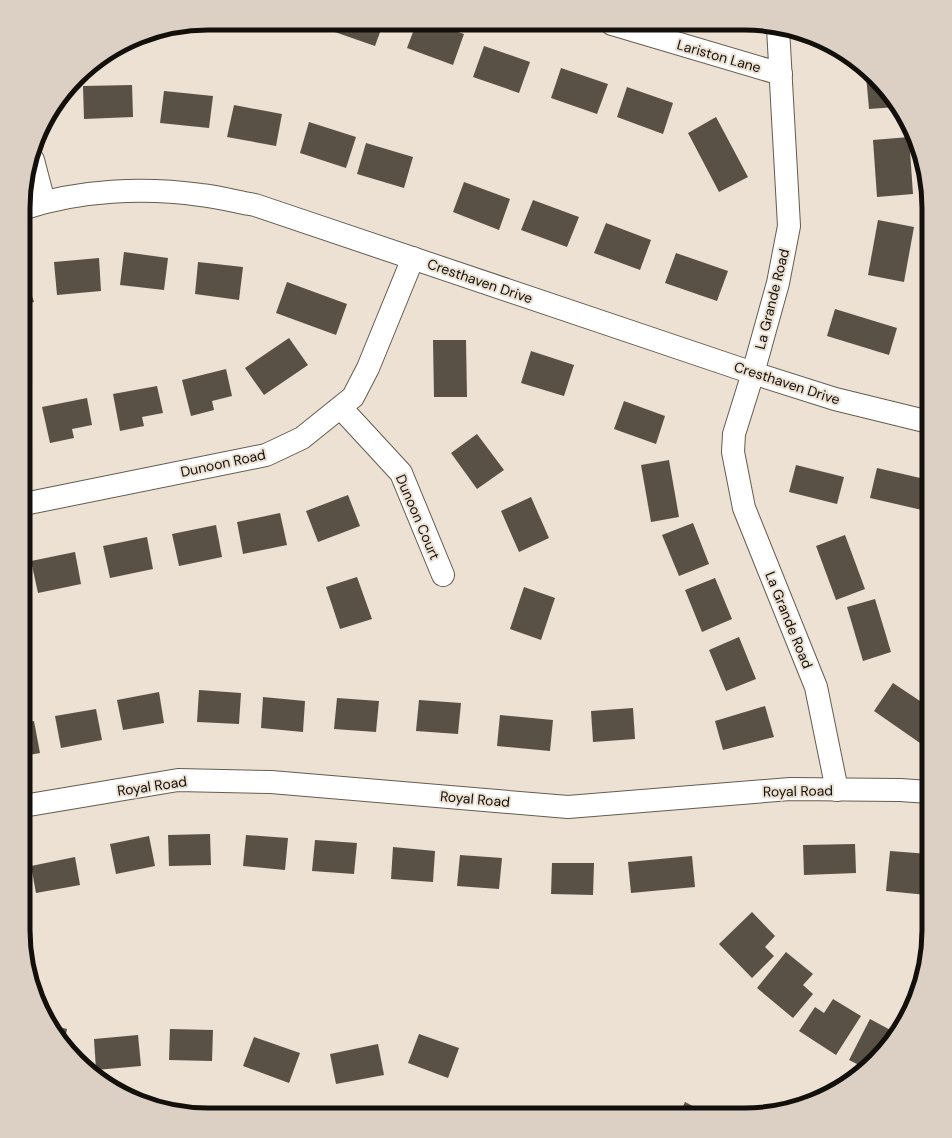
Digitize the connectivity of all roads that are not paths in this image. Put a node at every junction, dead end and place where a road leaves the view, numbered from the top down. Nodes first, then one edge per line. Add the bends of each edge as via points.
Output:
1 (632, 30) edge
2 (778, 33) edge
3 (781, 74) junction
4 (33, 173) edge
5 (34, 205) edge
6 (413, 258) junction
7 (753, 373) junction
8 (341, 408) junction
9 (922, 420) edge
10 (30, 503) edge
11 (443, 575) dead end
12 (837, 790) junction
13 (922, 792) edge
14 (30, 805) edge

1 - 3 street, Lariston Lane
2 - 3 street, La Grande Road
3 - 7 street, La Grande Road via 789,226 778,283
4 - 5 street
5 - 6 street, Cresthaven Drive via 67,196 146,191 200,195 255,205
6 - 7 street, Cresthaven Drive
6 - 8 street, Dunoon Road via 368,368 353,397
7 - 9 street, Cresthaven Drive via 835,399
7 - 12 street, La Grande Road via 734,434 733,452 744,508 816,687
8 - 10 street, Dunoon Road via 302,438 266,455
8 - 11 street, Dunoon Court via 402,473
12 - 13 street, Royal Road
12 - 14 street, Royal Road via 790,789 568,807 271,782 178,780

